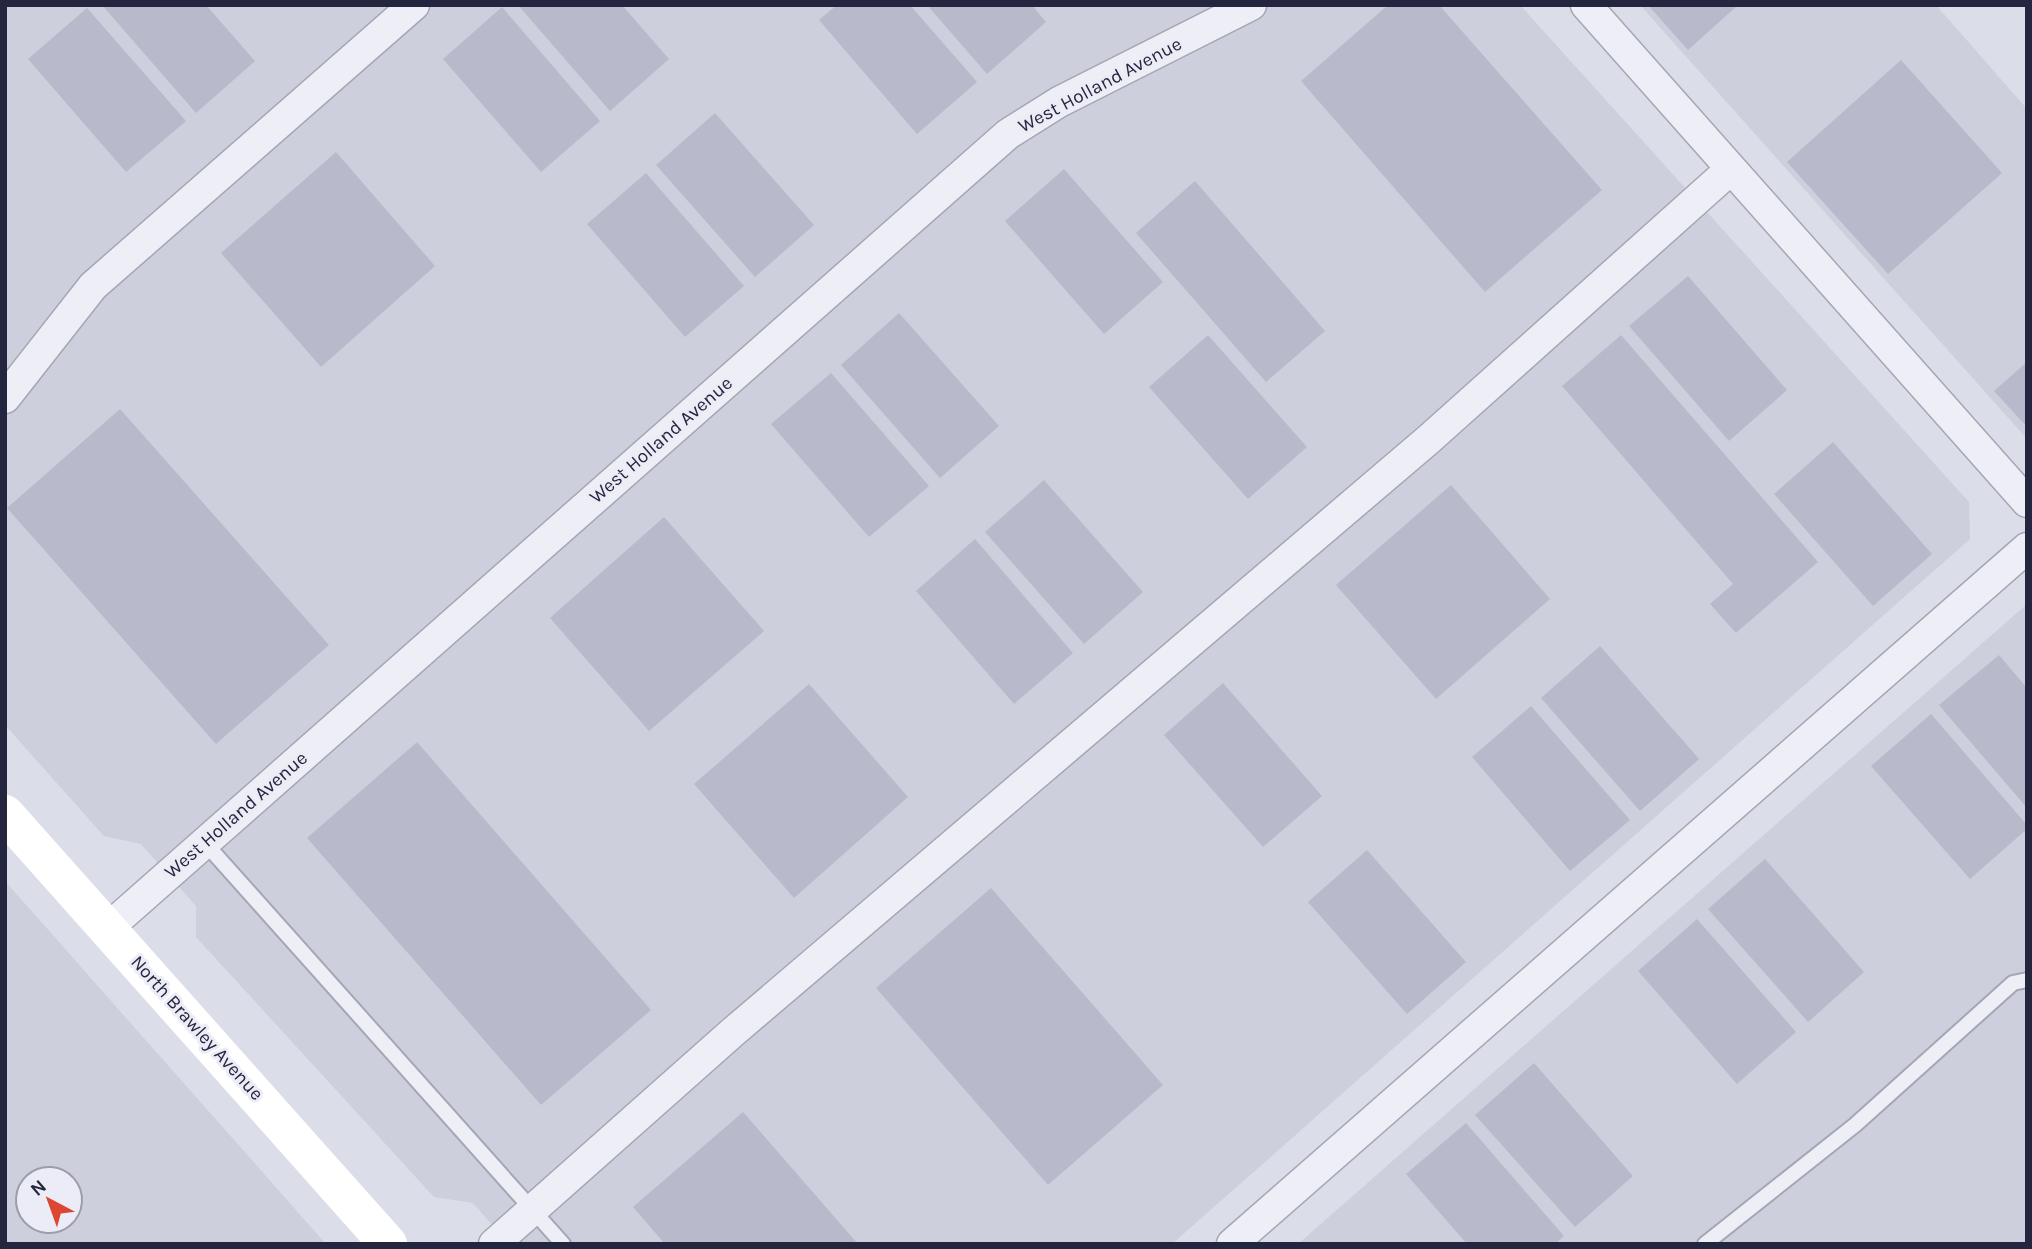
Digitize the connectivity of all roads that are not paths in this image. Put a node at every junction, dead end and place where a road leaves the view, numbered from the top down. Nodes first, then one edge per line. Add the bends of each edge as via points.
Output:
1 (414, 5) edge
2 (1251, 5) edge
3 (1586, 5) edge
4 (1731, 169) junction
5 (5, 398) edge
6 (2027, 502) edge
7 (2027, 548) edge
8 (5, 814) edge
9 (205, 843) junction
10 (108, 928) junction
11 (2027, 980) edge
12 (533, 1209) junction
13 (376, 1240) edge
14 (494, 1244) edge
15 (563, 1244) edge
16 (1233, 1244) edge
17 (1705, 1244) edge

1 - 5 street via 93,286
2 - 9 street, West Holland Avenue via 1008,134
3 - 4 street
4 - 6 street
4 - 12 street via 1428,440 733,1032
7 - 16 street
8 - 10 main road, North Brawley Avenue
9 - 10 street, West Holland Avenue
9 - 12 lane
10 - 13 main road, North Brawley Avenue
11 - 17 lane via 2013,983 1855,1125
12 - 14 street
12 - 15 lane

